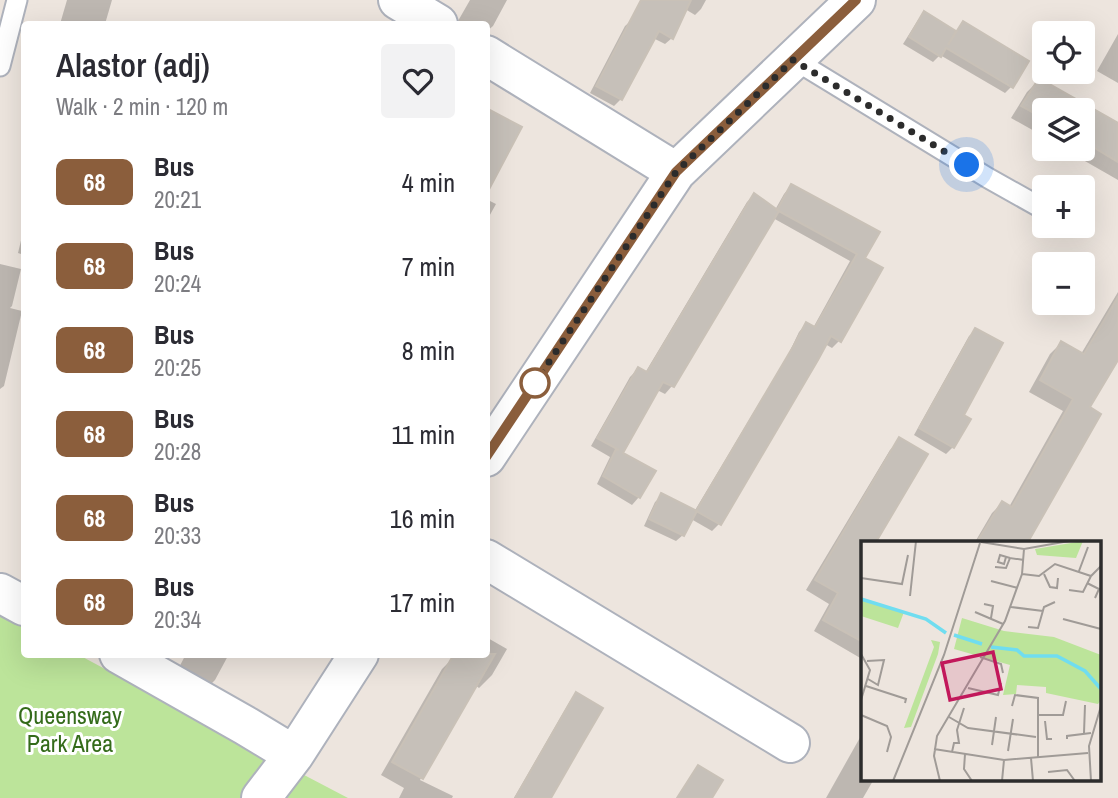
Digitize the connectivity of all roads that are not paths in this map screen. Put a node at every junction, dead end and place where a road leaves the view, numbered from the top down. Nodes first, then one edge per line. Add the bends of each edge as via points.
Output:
1 (17, 0) edge
2 (856, 0) edge
3 (404, 1) edge
4 (434, 21) edge
5 (490, 57) edge
6 (793, 60) junction
7 (0, 66) edge
8 (676, 172) junction
9 (1032, 202) edge
10 (490, 451) edge
11 (490, 561) edge
12 (0, 593) edge
13 (21, 604) edge
14 (130, 658) edge
15 (356, 658) edge
16 (790, 743) dead end
17 (294, 755) junction
18 (261, 798) edge

1 - 7 lane
2 - 6 street
3 - 4 street
5 - 8 street
6 - 8 street
6 - 9 lane
8 - 10 street
11 - 16 street
12 - 13 street
14 - 17 street
15 - 17 street
17 - 18 street

